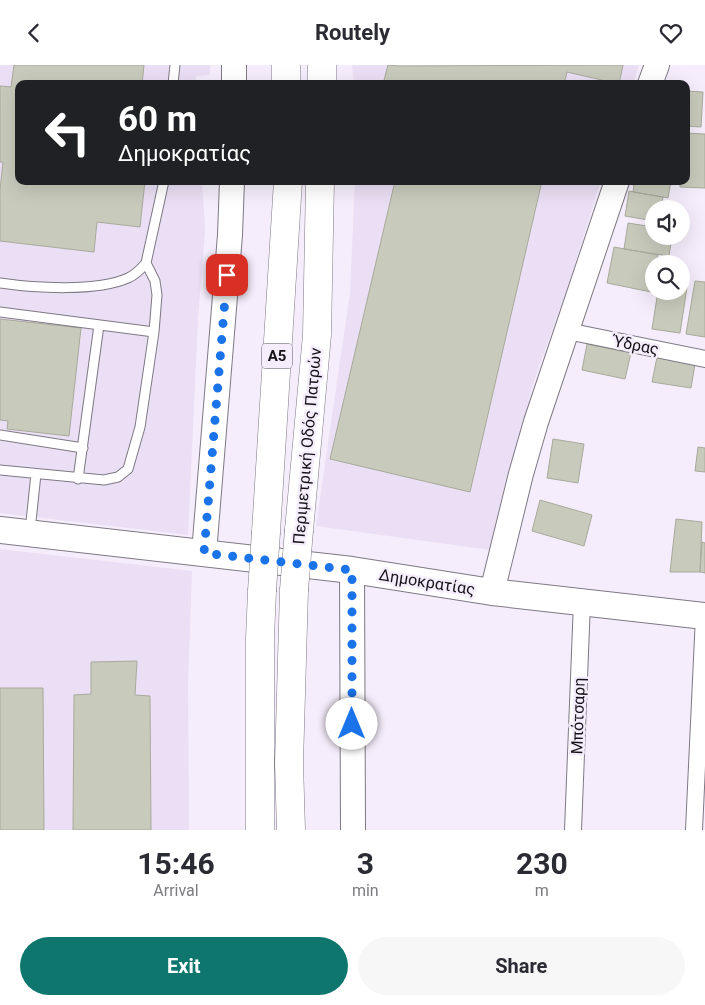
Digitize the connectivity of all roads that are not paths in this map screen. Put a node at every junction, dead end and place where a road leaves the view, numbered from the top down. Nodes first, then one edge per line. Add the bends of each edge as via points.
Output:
1 (175, 65) edge
2 (234, 65) edge
3 (286, 65) edge
4 (322, 65) edge
5 (657, 65) edge
6 (173, 80) edge
7 (234, 80) edge
8 (286, 80) edge
9 (322, 80) edge
10 (651, 80) edge
11 (163, 185) edge
12 (232, 185) edge
13 (288, 185) edge
14 (320, 185) edge
15 (616, 185) edge
16 (146, 263) junction
17 (0, 283) edge
18 (0, 312) edge
19 (99, 325) junction
20 (567, 331) junction
21 (154, 332) junction
22 (705, 359) edge
23 (0, 435) edge
24 (83, 448) junction
25 (0, 470) edge
26 (36, 474) junction
27 (78, 479) junction
28 (0, 530) edge
29 (30, 533) junction
30 (204, 553) junction
31 (352, 570) junction
32 (492, 592) junction
33 (582, 602) junction
34 (705, 616) edge
35 (260, 830) edge
36 (291, 830) edge
37 (353, 830) edge
38 (573, 830) edge
39 (694, 830) edge

1 - 6 lane
2 - 7 street
3 - 8 highway
4 - 9 highway
5 - 10 street
11 - 16 lane
12 - 30 street
13 - 35 highway, Περιμετρική Οδός Πατρών / Α5, bridge via 262,591
14 - 36 highway, Περιμετρική Οδός Πατρών / Α5, bridge via 317,335 294,590 289,763
15 - 20 street
16 - 17 lane via 128,278 74,288
16 - 21 lane via 157,295
18 - 19 lane
19 - 21 lane
19 - 24 lane
20 - 22 street, Ύδρας
20 - 32 street via 534,431
21 - 27 lane via 140,427 128,469 118,477 104,480
23 - 24 lane
24 - 27 lane
25 - 26 lane
26 - 27 lane
26 - 29 lane
28 - 29 main road, Δημοκρατίας
29 - 30 main road, Δημοκρατίας
30 - 31 main road, Δημοκρατίας
31 - 32 main road, Δημοκρατίας
31 - 37 street
32 - 33 main road, Δημοκρατίας
33 - 34 main road, Δημοκρατίας
33 - 38 street, Μπότσαρη
34 - 39 street

